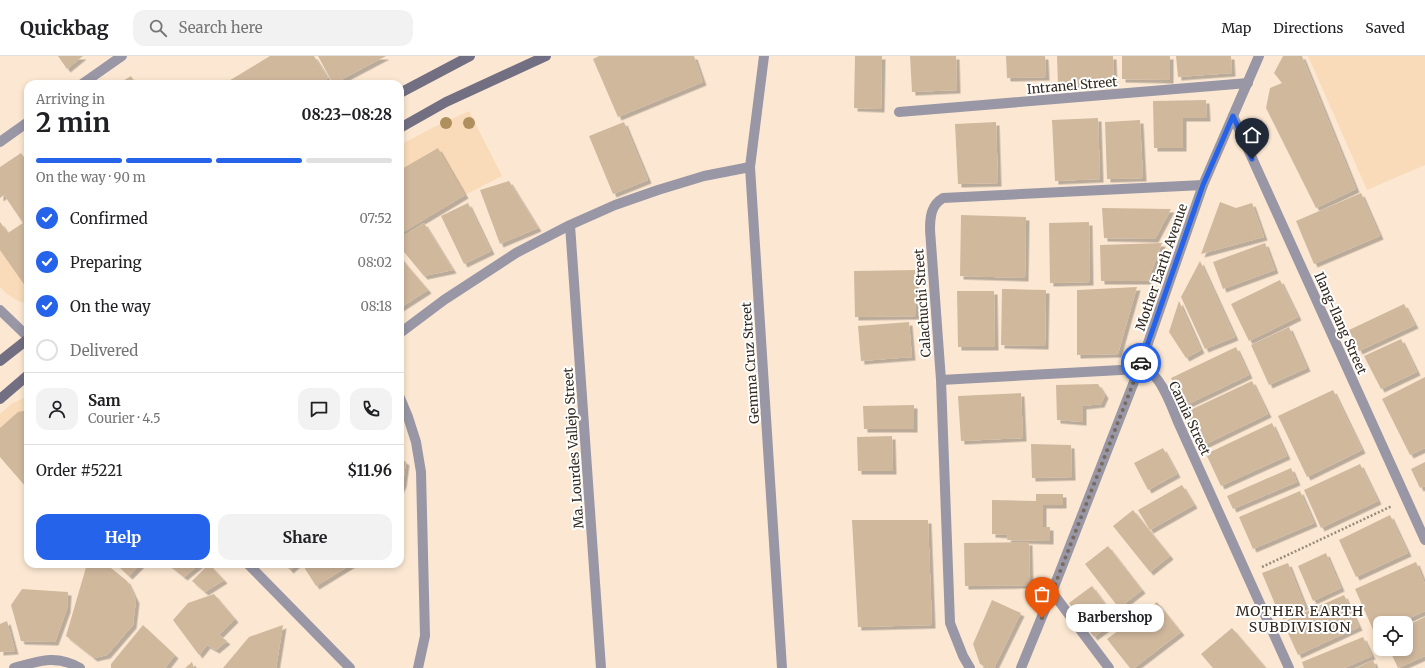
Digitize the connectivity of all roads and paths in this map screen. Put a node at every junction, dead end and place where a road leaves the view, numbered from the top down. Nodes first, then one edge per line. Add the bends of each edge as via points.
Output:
1 (122, 56) edge
2 (470, 56) edge
3 (546, 56) edge
4 (764, 56) edge
5 (1259, 56) edge
6 (88, 80) edge
7 (1248, 83) junction
8 (404, 91) edge
9 (899, 112) dead end
10 (1233, 116) junction
11 (24, 125) edge
12 (404, 126) edge
13 (0, 142) edge
14 (750, 167) junction
15 (1203, 185) junction
16 (570, 225) junction
17 (0, 310) edge
18 (404, 330) edge
19 (24, 334) edge
20 (24, 341) edge
21 (0, 361) edge
22 (1138, 369) junction
23 (24, 378) edge
24 (941, 380) junction
25 (0, 399) edge
26 (404, 408) edge
27 (1406, 499) junction
28 (1425, 540) edge
29 (252, 568) edge
30 (1246, 574) junction
31 (1052, 592) junction
32 (14, 668) edge
33 (80, 668) edge
34 (350, 668) edge
35 (418, 668) edge
36 (601, 668) edge
37 (782, 668) edge
38 (970, 668) edge
39 (1021, 668) edge
40 (1109, 668) edge
41 (1289, 668) edge

1 - 6 street
2 - 8 main road
3 - 12 main road via 446,102
4 - 14 street, Gemma Cruz Street
5 - 7 street, Mother Earth Avenue
7 - 9 street, Intranel Street
7 - 10 street, Mother Earth Avenue
10 - 15 street, Mother Earth Avenue
10 - 27 street, Ilang-Ilang Street
11 - 13 street
14 - 16 street via 704,176 658,190
14 - 37 street, Gemma Cruz Street
15 - 22 street, Mother Earth Avenue
15 - 24 street, Calachuchi Street via 943,198 938,201 931,212 930,230
16 - 18 street via 516,253 444,300
16 - 36 street, Ma. Lourdes Vallejo Street
17 - 19 street
20 - 21 main road
22 - 24 street, Camia Street
22 - 30 street, Camia Street via 1154,375 1160,383
22 - 31 street, Mother Earth Avenue
23 - 25 main road
24 - 38 street, Calachuchi Street via 950,623
26 - 35 street via 416,442 420,472 425,636
27 - 28 street, Ilang-Ilang Street
27 - 30 path
29 - 34 street
30 - 41 street, Camia Street
31 - 39 street, Mother Earth Avenue
31 - 40 street
32 - 33 street via 46,659 69,662

